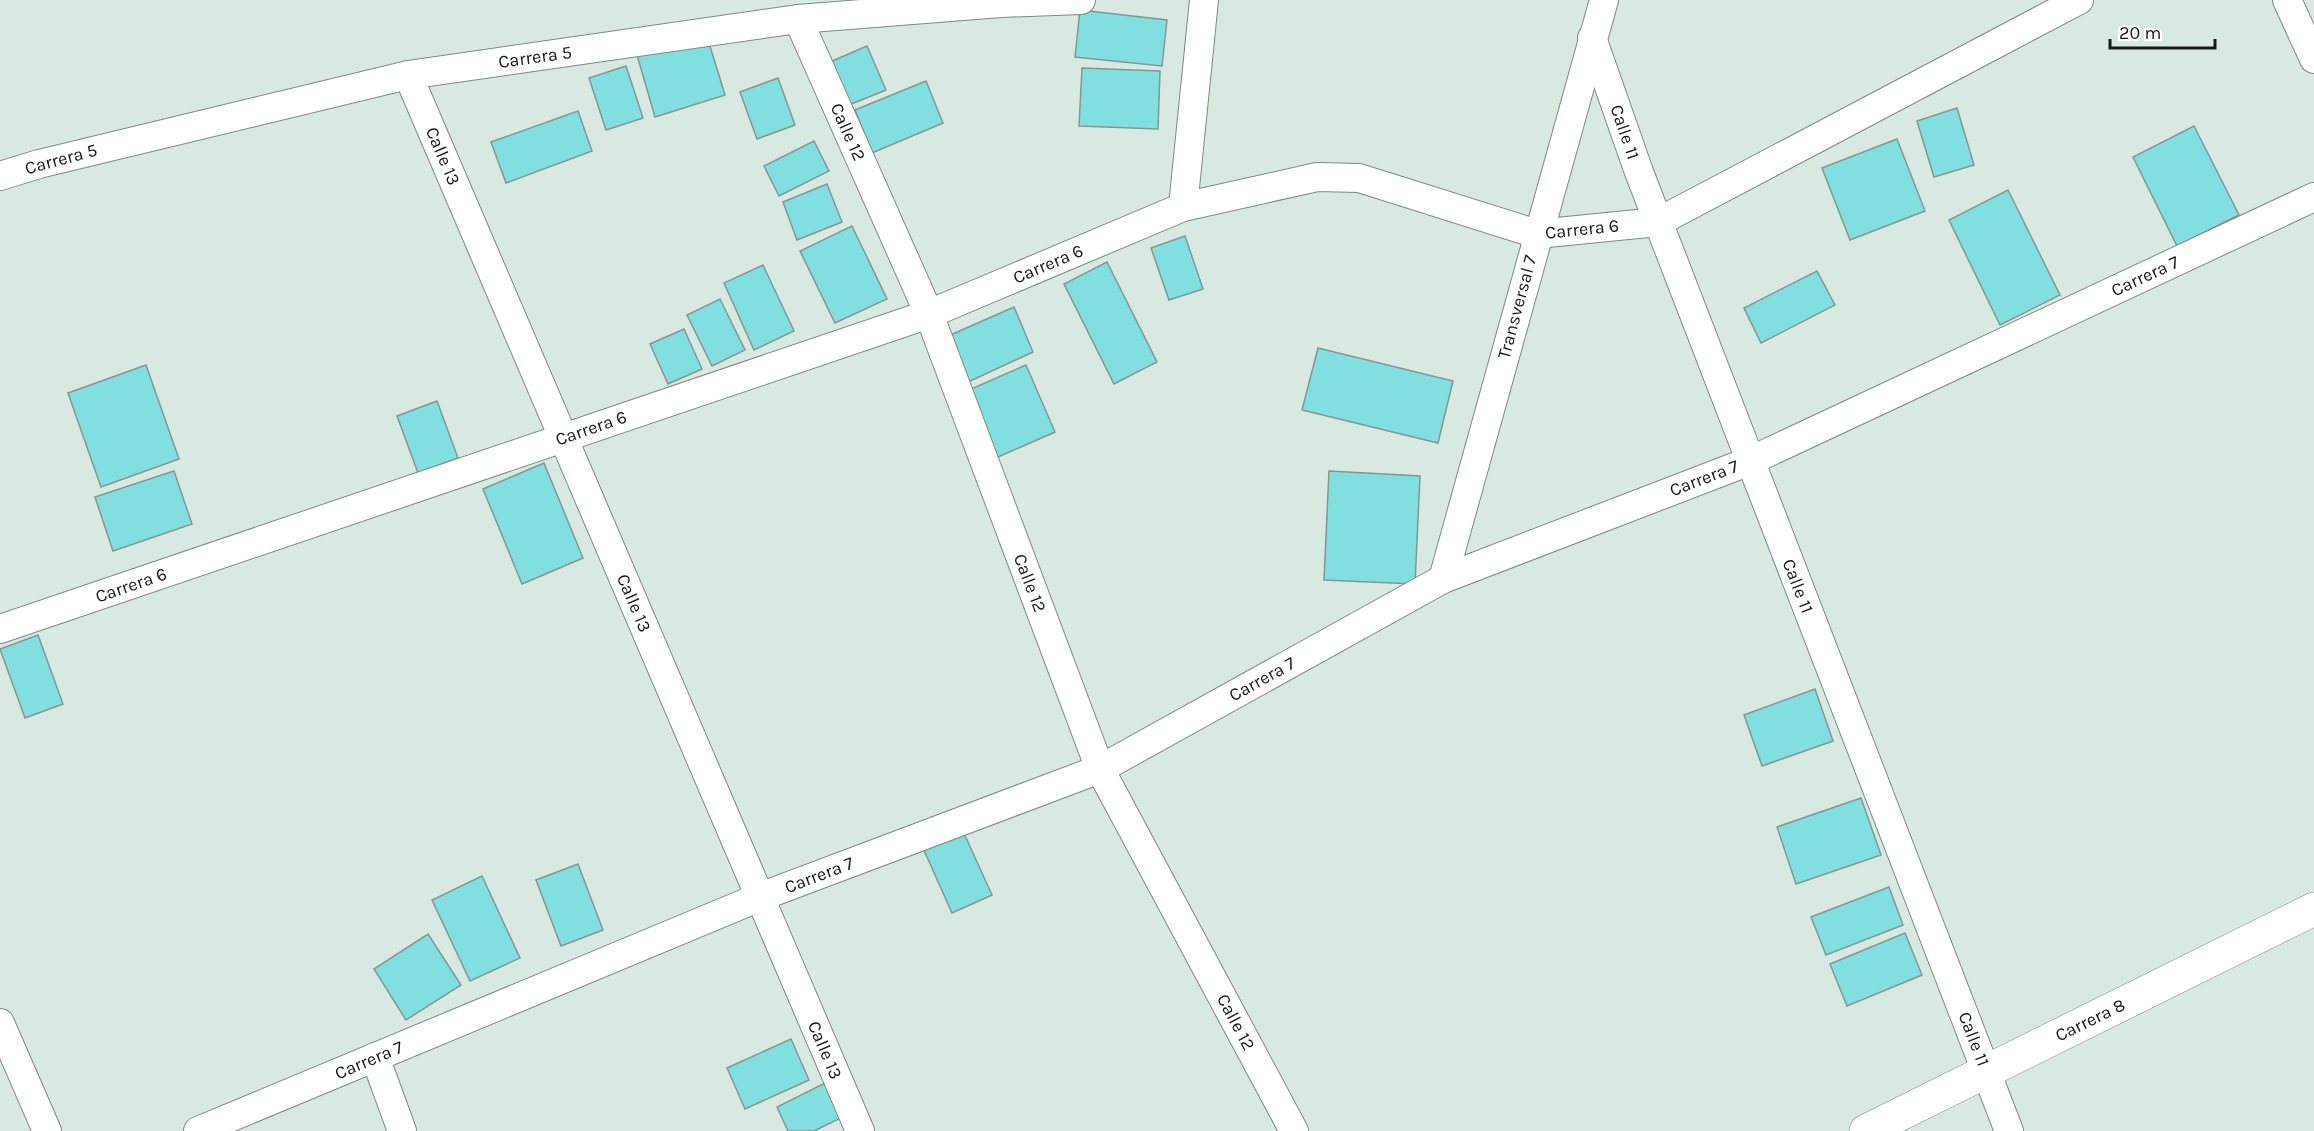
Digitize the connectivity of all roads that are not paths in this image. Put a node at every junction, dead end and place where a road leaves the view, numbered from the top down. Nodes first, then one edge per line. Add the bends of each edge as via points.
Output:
1 (1081, 0) edge
2 (1204, 0) edge
3 (1604, 0) edge
4 (2079, 0) edge
5 (2287, 0) edge
6 (798, 19) junction
7 (1592, 38) junction
8 (2314, 59) edge
9 (408, 75) junction
10 (0, 176) edge
11 (2314, 197) edge
12 (1182, 207) junction
13 (1658, 222) junction
14 (1537, 234) junction
15 (928, 314) junction
16 (564, 438) junction
17 (1750, 460) junction
18 (1443, 579) junction
19 (0, 629) edge
20 (1100, 769) junction
21 (760, 897) junction
22 (2314, 909) edge
23 (0, 1023) edge
24 (375, 1057) junction
25 (1986, 1072) junction
26 (47, 1131) edge
27 (198, 1131) edge
28 (402, 1131) edge
29 (860, 1131) edge
30 (1294, 1131) edge
31 (1866, 1131) edge
32 (2009, 1131) edge

1 - 6 street, Carrera 5
2 - 12 street
3 - 7 street, Transversal 7
4 - 13 street, Carrera 6
5 - 8 street
6 - 9 street, Carrera 5
6 - 15 street, Calle 12
7 - 13 street, Calle 11
7 - 14 street, Transversal 7
9 - 10 street, Carrera 5
9 - 16 street, Calle 13
11 - 17 street, Carrera 7
12 - 14 street, Carrera 6 via 1317,177 1359,178
12 - 15 street, Carrera 6
13 - 14 street, Carrera 6
13 - 17 street, Calle 11
14 - 18 street, Transversal 7
15 - 16 street, Carrera 6
15 - 20 street, Calle 12
16 - 19 street, Carrera 6
16 - 21 street, Calle 13
17 - 18 street, Carrera 7
17 - 25 street, Calle 11
18 - 20 street, Carrera 7
20 - 21 street, Carrera 7
20 - 30 street, Calle 12
21 - 24 street, Carrera 7
21 - 29 street, Calle 13
22 - 25 highway, Carrera 8
23 - 26 street
24 - 27 street, Carrera 7
24 - 28 street
25 - 31 highway, Carrera 8
25 - 32 street, Calle 11

